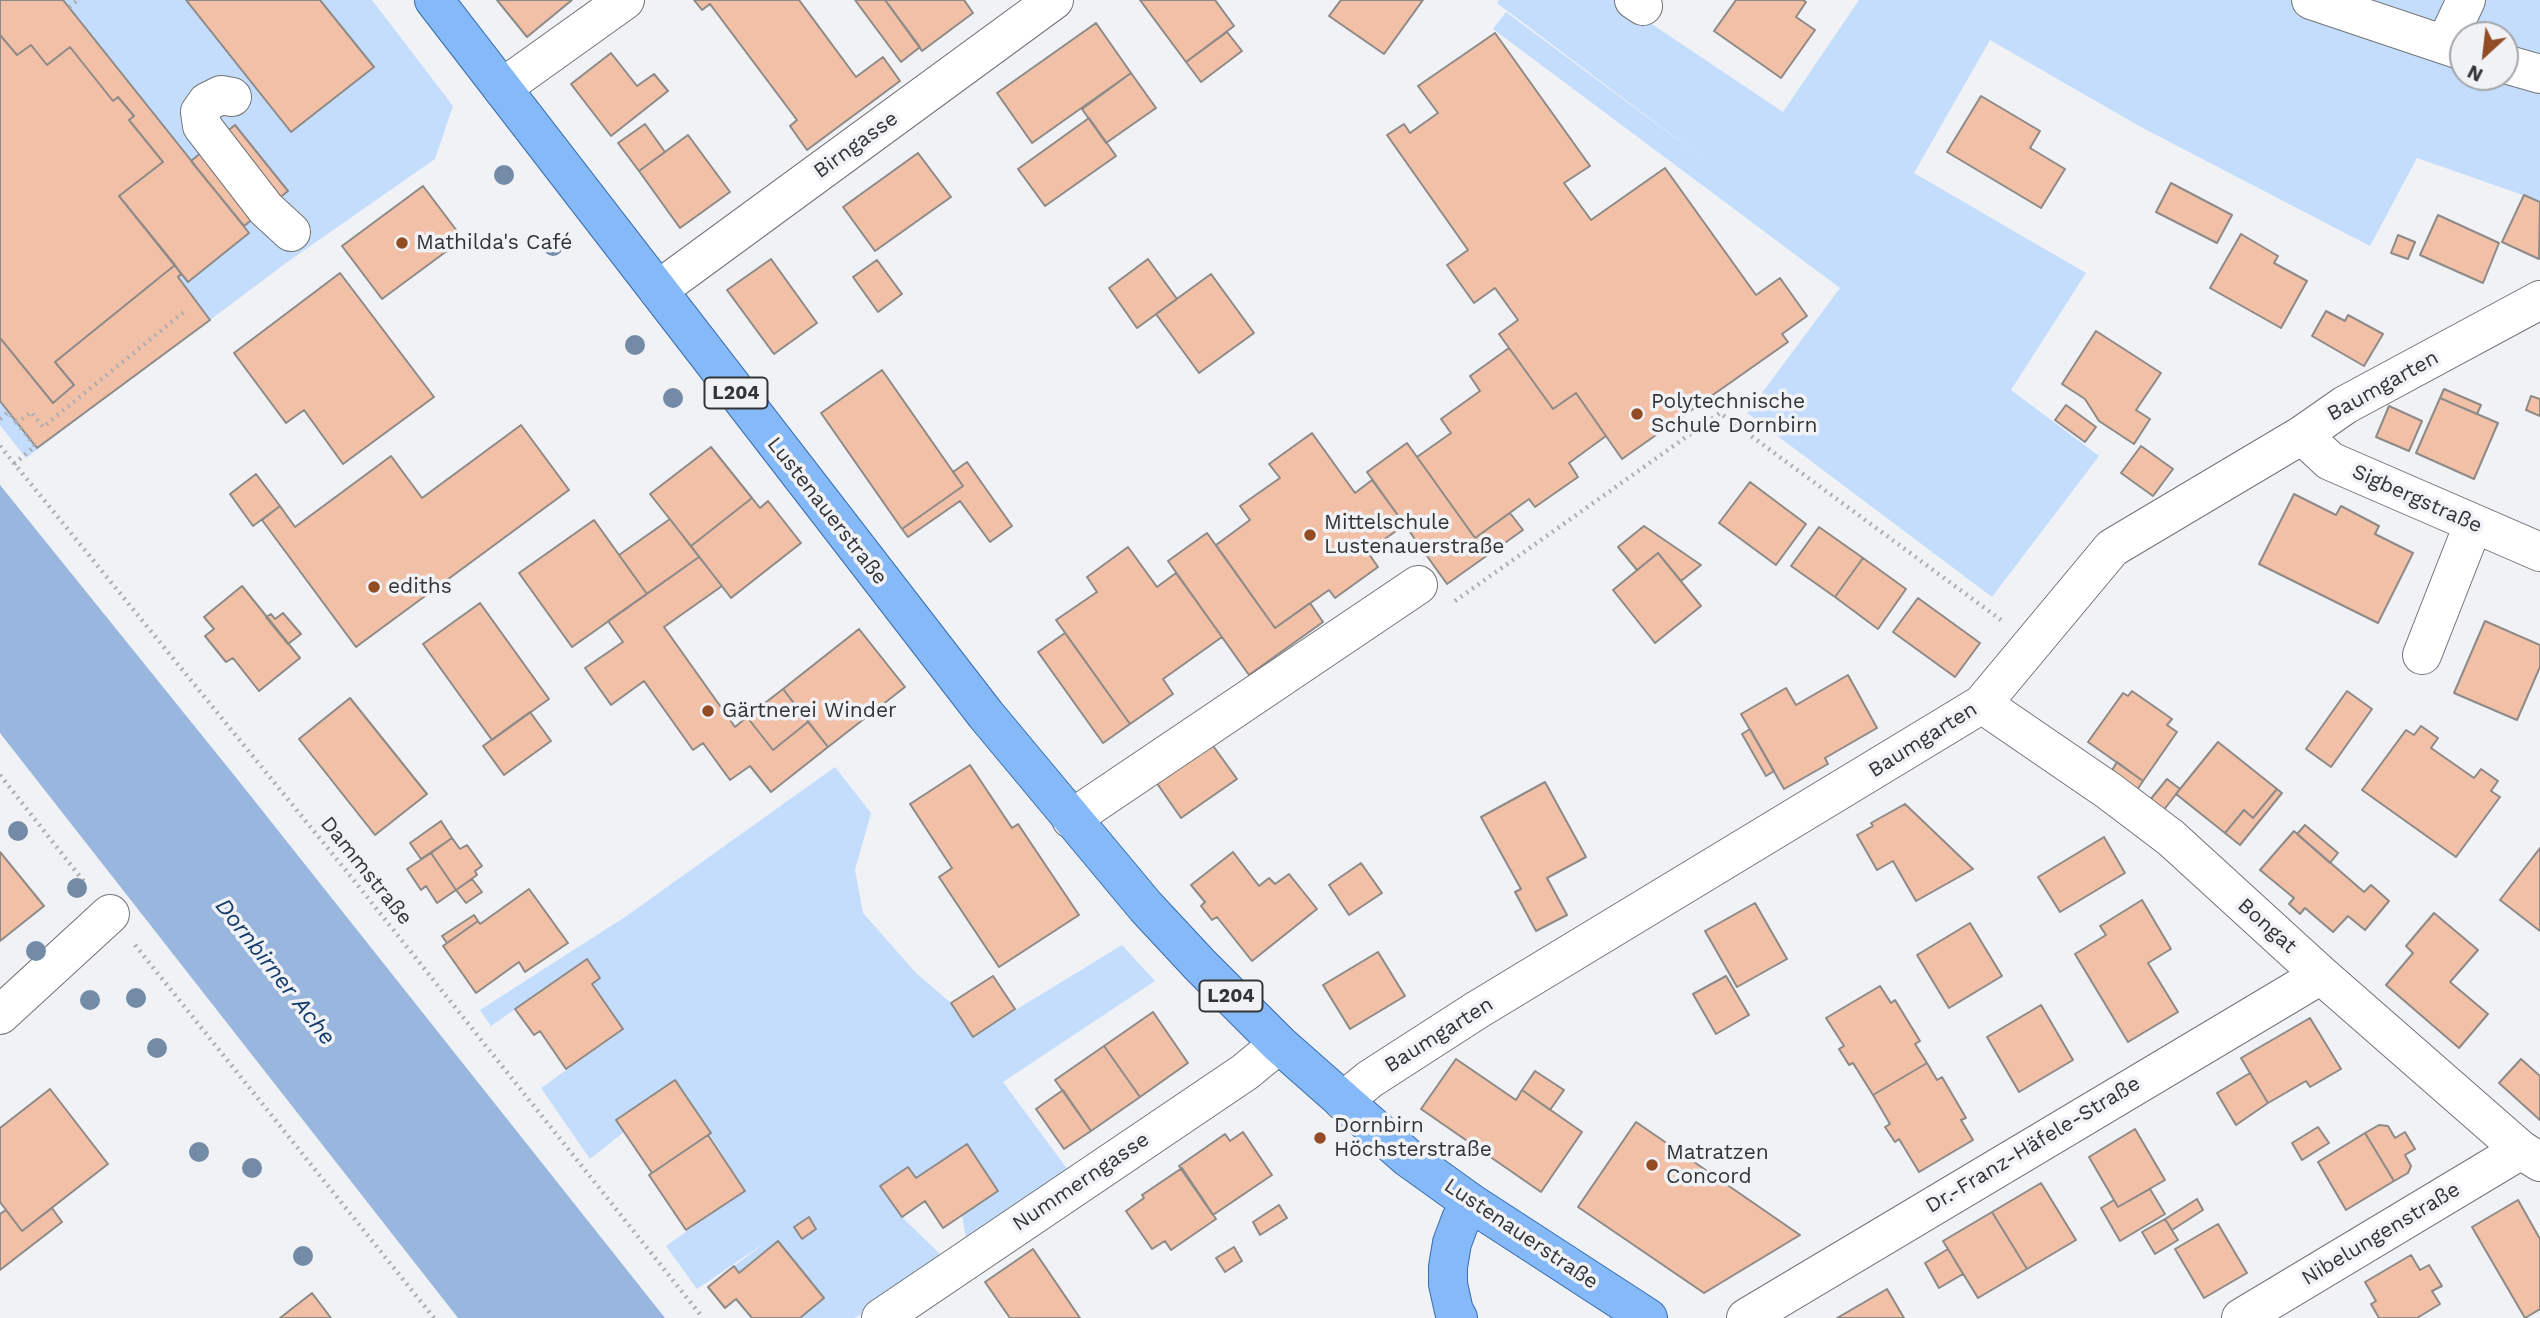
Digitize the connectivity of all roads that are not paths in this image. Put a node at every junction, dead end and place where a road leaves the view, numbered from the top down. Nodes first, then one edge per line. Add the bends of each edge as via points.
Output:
1 (434, 0) edge
2 (625, 0) edge
3 (1054, 0) edge
4 (2311, 0) edge
5 (2466, 0) edge
6 (2461, 21) edge
7 (2449, 46) edge
8 (2519, 68) edge
9 (2540, 74) edge
10 (502, 88) junction
11 (232, 97) dead end
12 (292, 232) dead end
13 (658, 290) junction
14 (2540, 300) edge
15 (2302, 435) junction
16 (2473, 525) junction
17 (2540, 552) edge
18 (1418, 585) road end
19 (2422, 655) dead end
20 (1982, 704) junction
21 (1071, 819) junction
22 (110, 914) road end
23 (2321, 975) junction
24 (0, 1014) edge
25 (1279, 1044) junction
26 (1343, 1101) junction
27 (2531, 1156) edge
28 (1471, 1203) junction
29 (881, 1318) edge
30 (1458, 1318) edge
31 (1648, 1318) edge
32 (1745, 1318) edge
33 (2241, 1318) edge

1 - 10 main road, Lustenauerstraße / L204
2 - 10 street
3 - 13 street, Birngasse
4 - 7 street
5 - 6 street
8 - 9 street
10 - 13 main road, Lustenauerstraße / L204
11 - 12 street via 221,95 207,102 200,112 202,126 266,209
13 - 21 main road, Lustenauerstraße / L204
14 - 15 street, Baumgarten via 2345,405
15 - 16 street, Sigbergstraße via 2330,461
15 - 20 street, Baumgarten via 2112,548
16 - 17 street, Sigbergstraße
16 - 19 street
18 - 21 street
20 - 23 street, Bongat via 2171,838
20 - 26 street, Baumgarten via 1477,1010
21 - 25 main road, Lustenauerstraße / L204 via 1191,955
22 - 24 street
23 - 27 street, Bongat
23 - 32 street, Dr.-Franz-Häfele-Straße
25 - 26 main road, Lustenauerstraße / L204
25 - 29 street, Nummerngasse via 1245,1072
26 - 28 main road, Lustenauerstraße / L204 via 1407,1157
27 - 33 street, Nibelungenstraße
28 - 30 main road via 1452,1243 1448,1267
28 - 31 main road, Lustenauerstraße / L204

